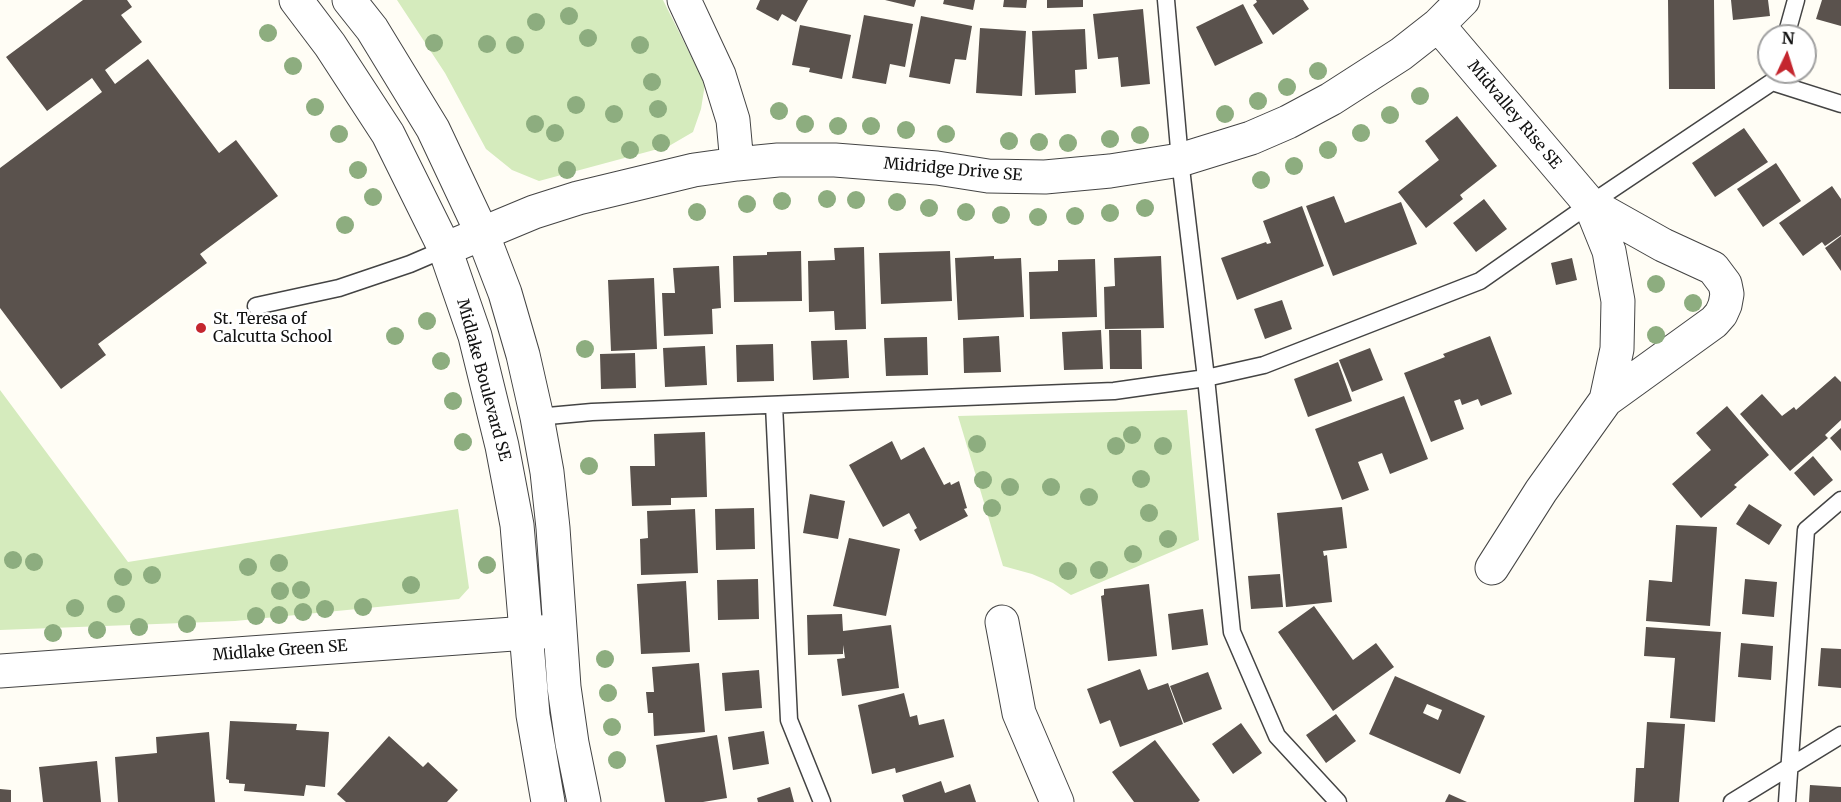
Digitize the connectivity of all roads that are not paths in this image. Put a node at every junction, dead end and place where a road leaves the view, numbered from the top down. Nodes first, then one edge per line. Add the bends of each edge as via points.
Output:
1 (296, 0) edge
2 (349, 0) edge
3 (684, 0) edge
4 (1166, 0) edge
5 (1463, 0) edge
6 (1797, 0) edge
7 (1790, 24) edge
8 (1438, 25) junction
9 (1763, 84) edge
10 (1791, 84) edge
11 (1841, 104) edge
12 (1180, 160) junction
13 (737, 164) junction
14 (1590, 204) junction
15 (482, 232) junction
16 (445, 249) junction
17 (256, 306) dead end
18 (1206, 378) junction
19 (1606, 400) junction
20 (774, 405) junction
21 (537, 417) junction
22 (1841, 500) edge
23 (1492, 568) dead end
24 (1002, 622) dead end
25 (561, 630) junction
26 (525, 634) junction
27 (0, 671) edge
28 (1841, 735) edge
29 (1790, 766) junction
30 (548, 802) edge
31 (584, 802) edge
32 (822, 802) edge
33 (1057, 802) edge
34 (1338, 802) edge
35 (1732, 802) edge
36 (1787, 802) edge

1 - 16 street, Midlake Boulevard SE via 388,134
2 - 15 street via 372,29 433,129
3 - 13 street via 719,75 733,120
4 - 12 lane
5 - 8 street, Midridge Drive SE
6 - 7 lane
8 - 12 street, Midridge Drive SE via 1401,54 1288,122
8 - 14 street, Midvalley Rise SE
9 - 14 lane
10 - 11 lane
12 - 13 street, Midridge Drive SE via 1045,177 988,176 835,160
12 - 18 lane
13 - 15 street, Midridge Drive SE via 618,187
14 - 18 lane via 1480,281 1264,365
14 - 19 street, Midvalley Rise SE via 1609,251 1618,301 1617,349
14 - 19 street, Midvalley Rise SE via 1713,268 1727,294 1714,322
15 - 16 street, Midridge Drive SE
15 - 21 street via 508,303
16 - 17 lane via 339,288
16 - 26 street, Midlake Boulevard SE via 475,336 502,446 517,525
18 - 20 lane via 1114,391
18 - 34 lane via 1232,632 1277,736
19 - 23 street, Midvalley Rise SE
20 - 21 lane
20 - 32 lane via 789,720
21 - 25 street via 547,472
22 - 29 lane via 1806,530
24 - 33 street via 1019,714
25 - 26 street, Midlake Green SE
25 - 31 street via 567,709
26 - 27 street, Midlake Green SE
26 - 30 street, Midlake Boulevard SE via 533,715
28 - 29 lane
29 - 35 lane
29 - 36 lane

